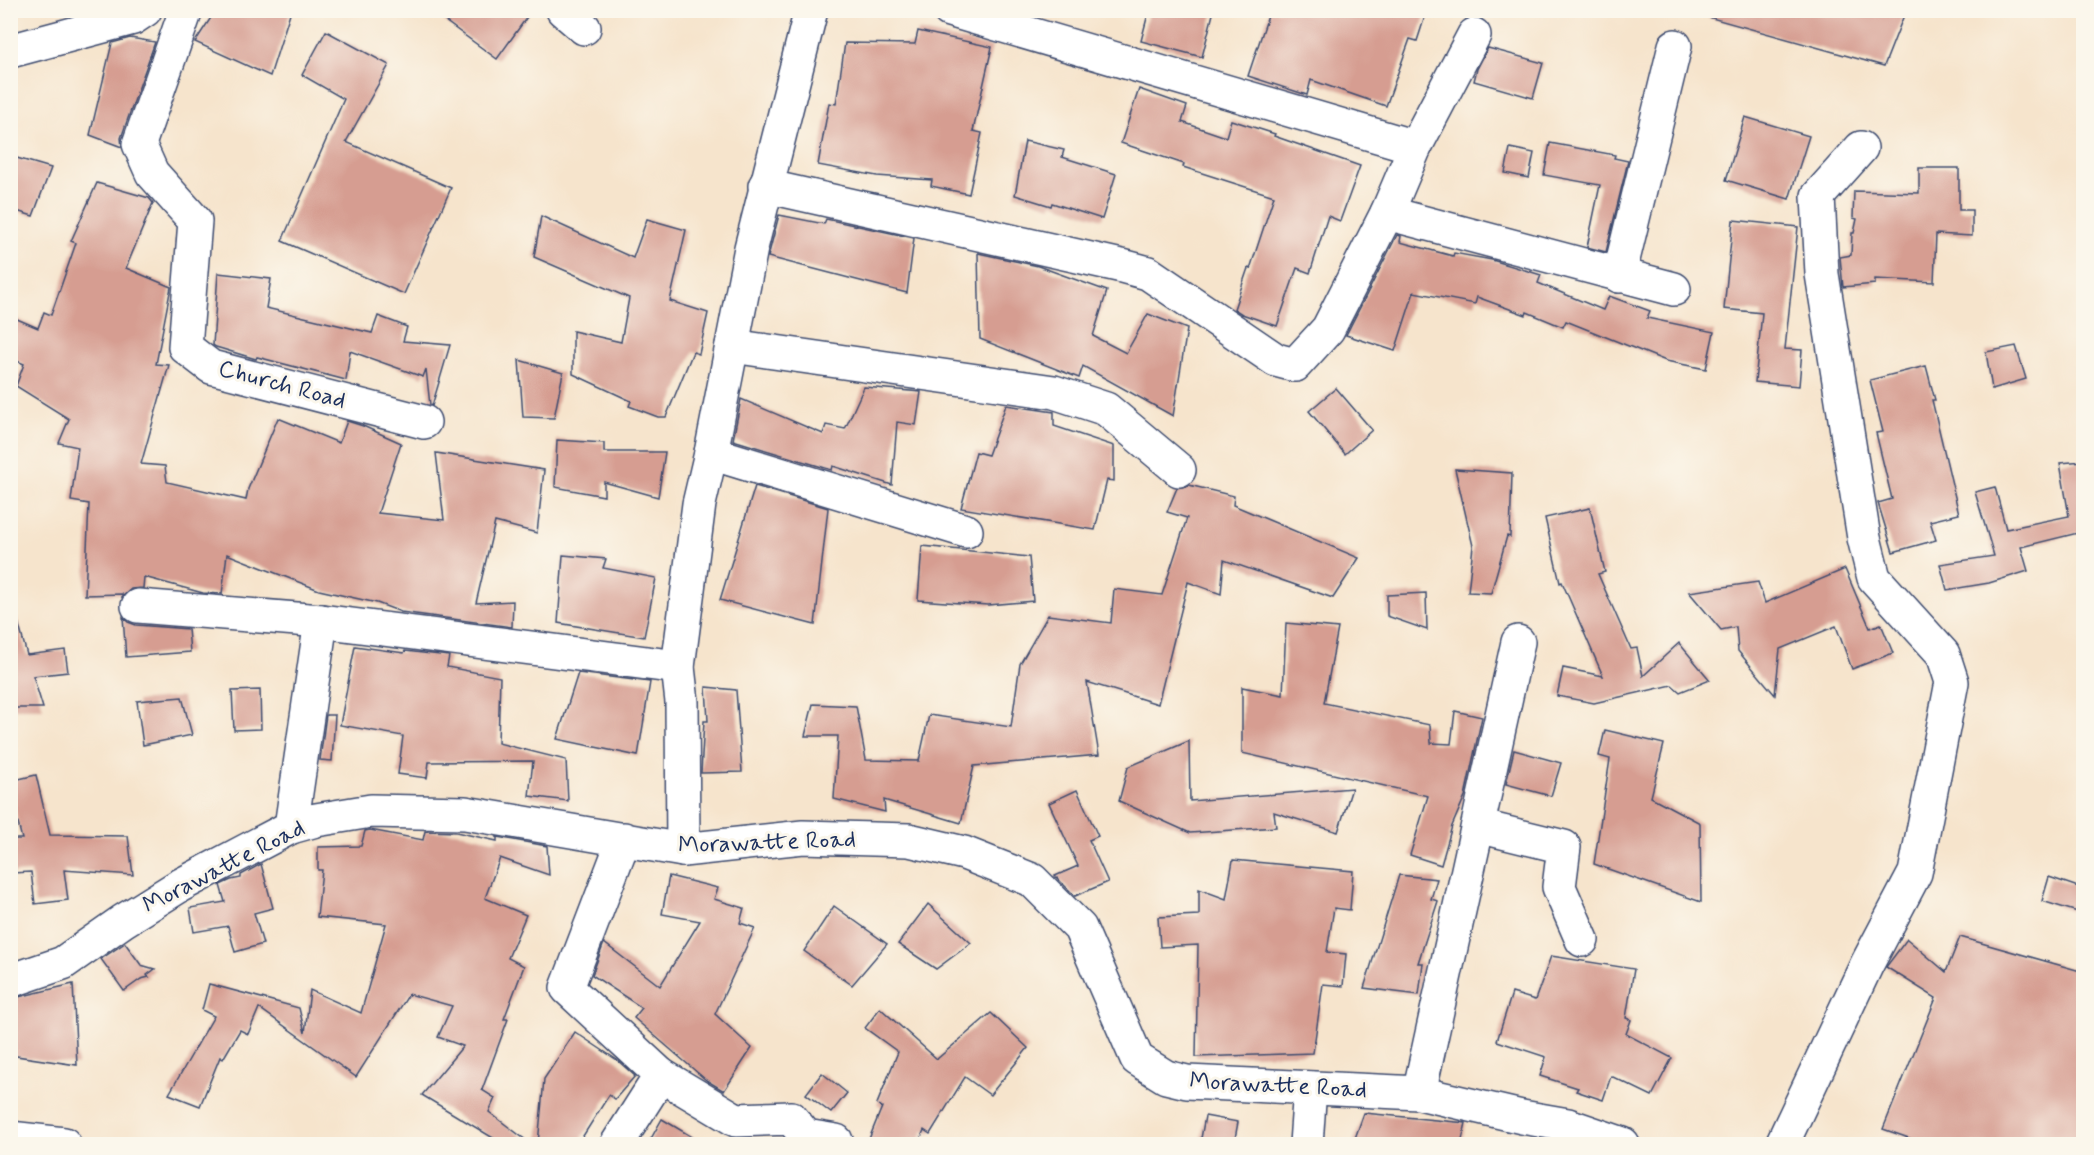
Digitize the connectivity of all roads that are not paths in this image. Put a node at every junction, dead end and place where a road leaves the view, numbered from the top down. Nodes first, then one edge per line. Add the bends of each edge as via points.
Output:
1 (146, 10) edge
2 (186, 10) edge
3 (812, 10) edge
4 (950, 10) edge
5 (1474, 35) dead end
6 (1675, 46) dead end
7 (10, 51) edge
8 (1415, 147) junction
9 (1861, 148) dead end
10 (765, 186) junction
11 (1388, 213) junction
12 (1619, 276) junction
13 (1674, 289) dead end
14 (732, 346) junction
15 (424, 422) dead end
16 (711, 453) junction
17 (1179, 470) dead end
18 (966, 531) dead end
19 (138, 606) dead end
20 (321, 621) junction
21 (1518, 642) dead end
22 (678, 667) junction
23 (1478, 826) junction
24 (291, 827) junction
25 (624, 839) junction
26 (683, 850) junction
27 (1582, 940) dead end
28 (10, 981) edge
29 (661, 1075) junction
30 (1310, 1089) junction
31 (1419, 1093) junction
32 (1520, 1131) edge
33 (10, 1138) edge
34 (64, 1144) edge
35 (617, 1144) edge
36 (837, 1144) edge
37 (1306, 1144) edge
38 (1623, 1144) edge
39 (1782, 1144) edge

1 - 7 street via 133,18
2 - 15 street, Church Road via 139,144 152,173 195,221 185,347 211,367
3 - 10 street
4 - 8 street
5 - 8 street
6 - 12 street
8 - 11 street
9 - 39 street via 1818,196 1822,274 1864,538 1874,579 1943,654 1952,682 1915,873
10 - 11 street via 1148,273 1276,360 1295,364 1328,329
10 - 14 street
11 - 12 street
12 - 13 street
14 - 16 street
14 - 17 street via 1054,392 1106,409
16 - 18 street
16 - 22 street via 699,504
19 - 20 street
20 - 22 street
20 - 24 street
21 - 23 street
22 - 26 street via 682,702
23 - 27 street via 1564,847 1559,887
23 - 31 street
24 - 25 street, Morawatte Road via 371,811 465,813
24 - 28 street, Morawatte Road via 179,886 63,963
25 - 26 street, Morawatte Road
25 - 29 street via 567,988
26 - 30 street, Morawatte Road via 804,837 909,840 964,853 1032,880 1080,928 1137,1059 1166,1077 1187,1082
29 - 35 street
29 - 36 street via 736,1120 791,1118 806,1136
30 - 31 street, Morawatte Road
30 - 37 street
31 - 32 street, Morawatte Road
32 - 38 street, Morawatte Road via 1568,1125
33 - 34 street

